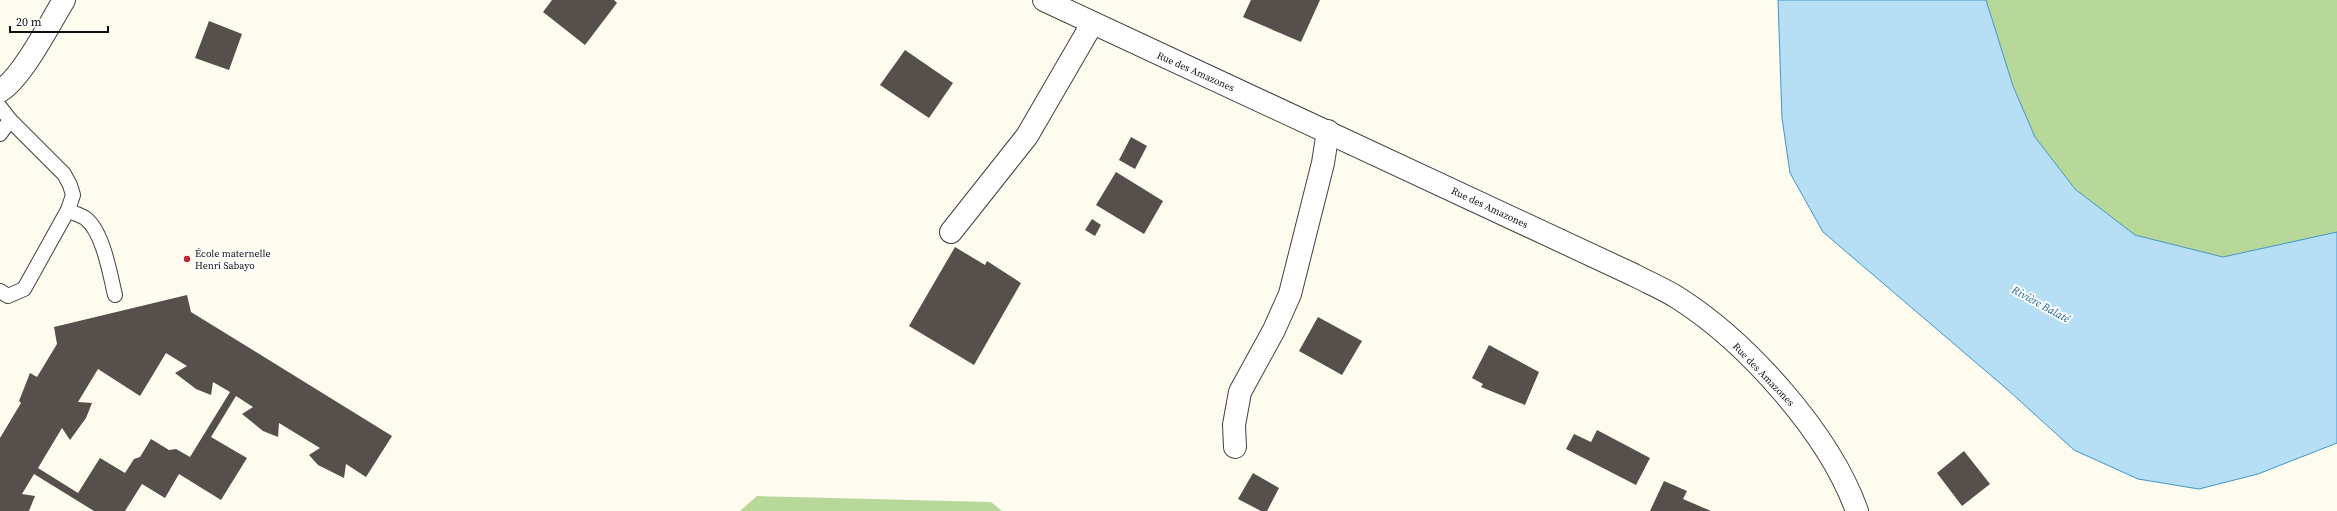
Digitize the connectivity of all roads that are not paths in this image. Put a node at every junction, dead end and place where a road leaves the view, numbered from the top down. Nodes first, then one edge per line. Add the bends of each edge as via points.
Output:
1 (64, 0) edge
2 (1044, 0) edge
3 (1092, 24) junction
4 (0, 91) edge
5 (0, 107) edge
6 (10, 120) junction
7 (1328, 131) junction
8 (0, 134) edge
9 (68, 210) junction
10 (951, 232) dead end
11 (0, 291) edge
12 (114, 295) dead end
13 (1235, 447) dead end
14 (1857, 511) edge

1 - 4 street via 18,74
2 - 3 street, Rue des Amazones
3 - 7 street, Rue des Amazones
3 - 10 street via 1027,136
5 - 6 lane
6 - 8 lane
6 - 9 lane via 64,174 73,195
7 - 13 street via 1324,163 1290,294 1274,330 1240,392 1234,425
7 - 14 street, Rue des Amazones via 1678,298 1756,363 1804,417 1827,450
9 - 11 lane via 24,289 8,296
9 - 12 lane via 86,219 96,232 105,256

